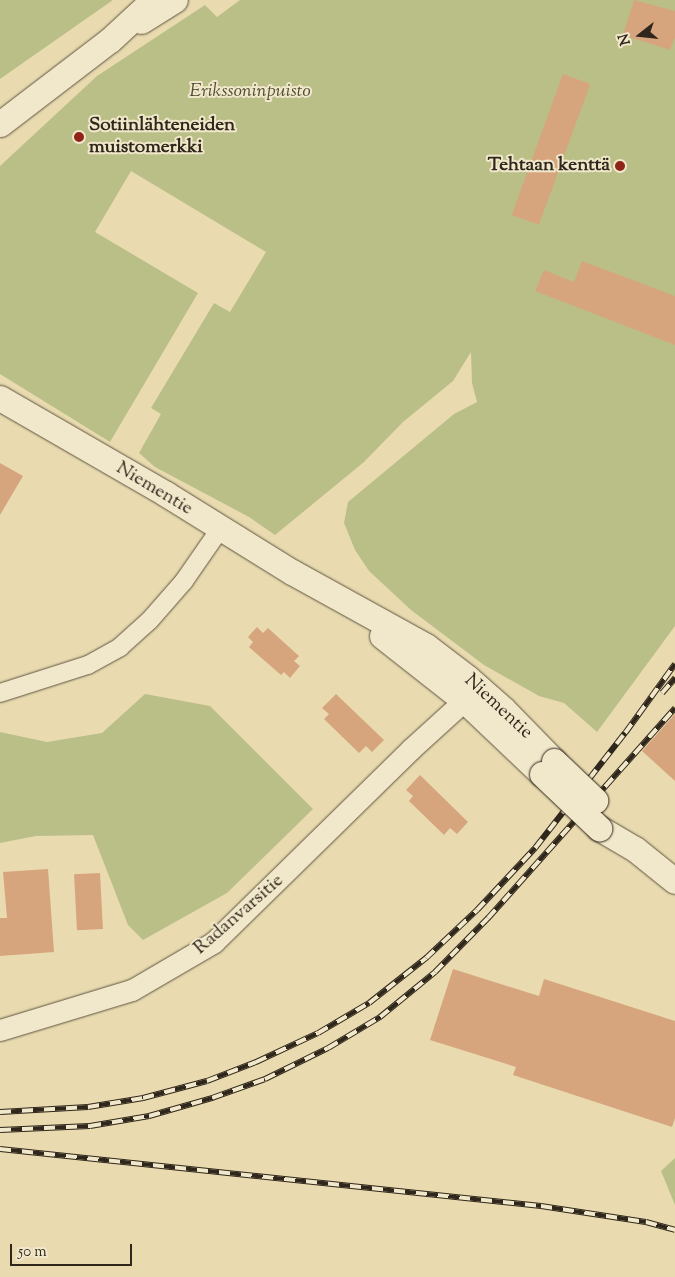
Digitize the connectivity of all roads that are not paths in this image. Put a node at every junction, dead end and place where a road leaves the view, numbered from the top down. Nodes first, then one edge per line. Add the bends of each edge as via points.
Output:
1 (153, 0) edge
2 (175, 0) edge
3 (111, 39) junction
4 (0, 124) edge
5 (0, 398) edge
6 (220, 529) junction
7 (465, 688) junction
8 (0, 693) edge
9 (675, 881) edge
10 (0, 1030) edge

1 - 3 main road
2 - 3 main road
3 - 4 main road
5 - 6 main road, Niementie
6 - 7 main road, Niementie via 334,596
6 - 8 street via 184,581 150,620 120,647 88,665
7 - 9 main road, Niementie, bridge via 635,850
7 - 10 street, Radanvarsitie via 412,749 214,942 132,990

